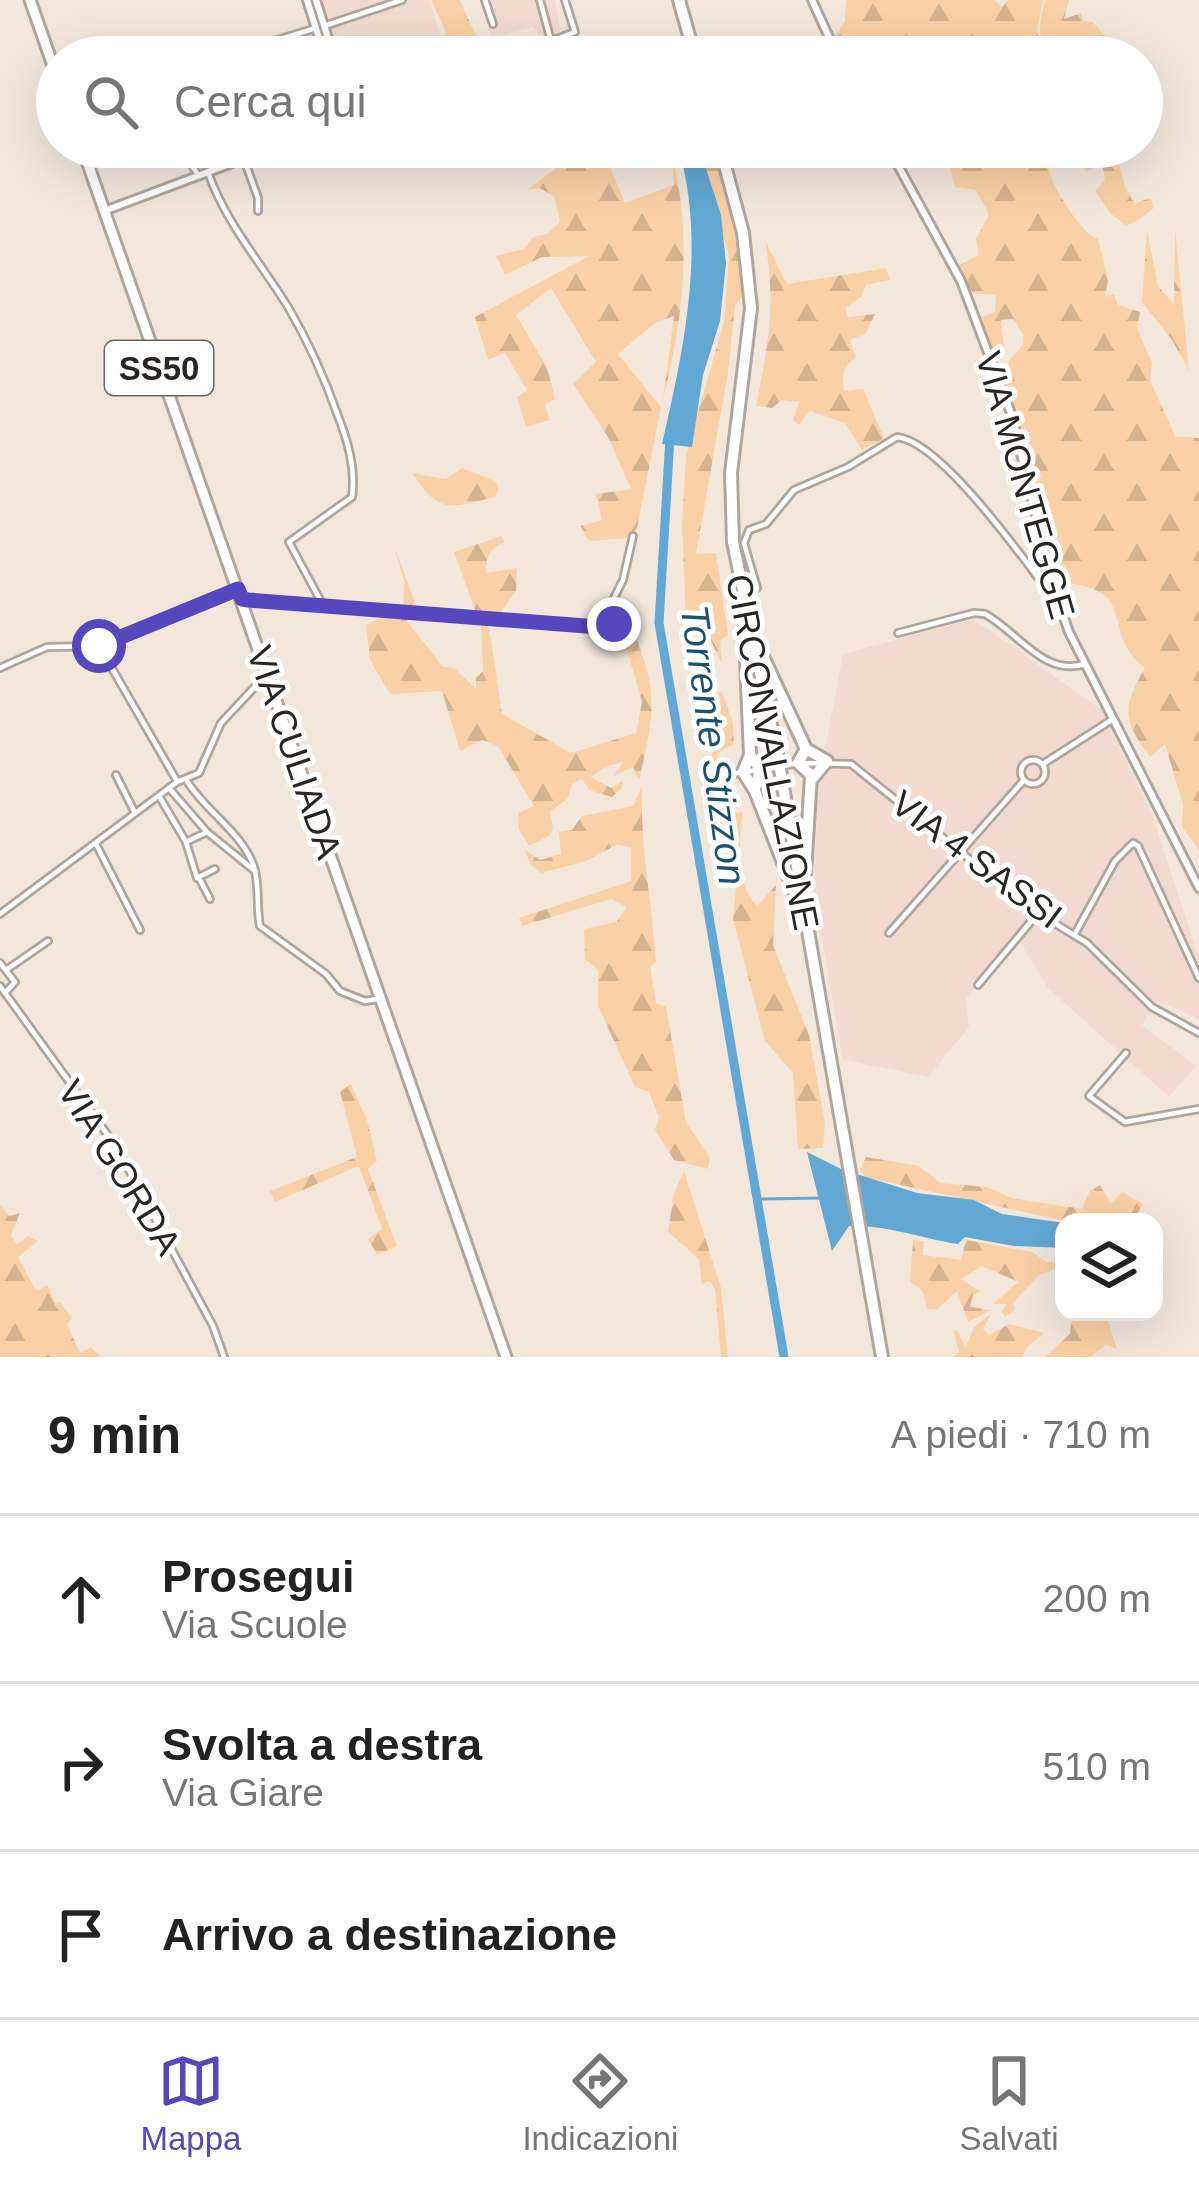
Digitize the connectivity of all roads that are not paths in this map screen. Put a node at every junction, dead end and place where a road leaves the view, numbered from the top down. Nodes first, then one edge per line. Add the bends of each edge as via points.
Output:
1 (31, 0) edge
2 (312, 0) edge
3 (402, 0) edge
4 (485, 0) edge
5 (540, 0) edge
6 (565, 0) edge
7 (679, 0) edge
8 (812, 0) edge
9 (493, 24) dead end
10 (320, 27) junction
11 (43, 36) edge
12 (290, 36) edge
13 (323, 36) edge
14 (550, 36) edge
15 (564, 36) edge
16 (689, 36) edge
17 (828, 36) edge
18 (89, 168) edge
19 (198, 168) edge
20 (219, 168) edge
21 (247, 168) edge
22 (726, 168) edge
23 (899, 168) edge
24 (203, 174) junction
25 (257, 211) dead end
26 (104, 212) junction
27 (633, 536) dead end
28 (757, 588) dead end
29 (1054, 590) junction
30 (240, 594) junction
31 (324, 607) junction
32 (625, 620) dead end
33 (747, 622) junction
34 (599, 627) junction
35 (898, 633) dead end
36 (99, 646) junction
37 (1085, 664) junction
38 (0, 668) edge
39 (268, 672) junction
40 (1113, 719) junction
41 (806, 749) junction
42 (750, 755) junction
43 (826, 761) junction
44 (798, 764) junction
45 (1043, 764) junction
46 (760, 770) junction
47 (742, 772) junction
48 (116, 775) dead end
49 (726, 776) dead end
50 (187, 781) junction
51 (177, 782) junction
52 (811, 782) junction
53 (1022, 783) junction
54 (169, 788) junction
55 (755, 791) junction
56 (159, 796) junction
57 (135, 814) junction
58 (207, 832) junction
59 (186, 842) junction
60 (96, 844) junction
61 (962, 853) junction
62 (215, 869) dead end
63 (255, 871) junction
64 (199, 878) junction
65 (1199, 888) edge
66 (210, 899) dead end
67 (1038, 913) junction
68 (0, 914) edge
69 (140, 930) dead end
70 (889, 933) dead end
71 (1075, 933) junction
72 (810, 937) junction
73 (48, 941) dead end
74 (0, 963) edge
75 (6, 970) junction
76 (1199, 978) edge
77 (978, 986) dead end
78 (2, 989) edge
79 (380, 998) junction
80 (1199, 1033) edge
81 (1126, 1053) dead end
82 (1199, 1109) edge
83 (224, 1357) edge
84 (506, 1357) edge
85 (882, 1357) edge

1 - 11 main road
2 - 10 street
3 - 10 street
4 - 9 street
5 - 14 street
6 - 15 street via 575,32
7 - 16 highway
8 - 17 street
10 - 12 street
10 - 13 street
18 - 26 main road, VIA CULIADA / SS50
19 - 24 street
20 - 24 street
21 - 25 street
22 - 33 highway, CIRCONVALLAZIONE via 751,308 731,473
23 - 29 street, VIA MONTEGGE via 961,281 1012,416
24 - 26 street
24 - 31 street via 286,304 345,433 352,497 289,542
26 - 30 main road, VIA CULIADA / SS50
27 - 34 street via 623,580
28 - 29 street via 744,543 749,530 766,524 794,490 897,437 917,443 956,480
29 - 37 street, VIA MONTEGGE
30 - 31 street
30 - 36 street
30 - 39 main road, VIA CULIADA / SS50
31 - 34 street
32 - 34 street
33 - 41 highway
33 - 42 highway
33 - 72 highway, CIRCONVALLAZIONE, bridge
35 - 37 street via 985,614 1050,663
36 - 38 street via 47,647
36 - 51 street
37 - 40 street, VIA MONTEGGE
39 - 50 street via 221,722
39 - 79 main road, VIA CULIADA / SS50
40 - 45 street
40 - 65 street, VIA MONTEGGE
41 - 43 highway
41 - 44 highway
42 - 46 highway
42 - 47 highway
43 - 44 street
43 - 52 highway
43 - 61 street, VIA 4 SASSI via 851,764
44 - 46 street
44 - 52 highway
45 - 53 street via 1043,778
45 - 53 street via 1025,762
46 - 47 street
46 - 55 highway
47 - 49 street
47 - 55 highway
48 - 57 street
50 - 51 street
50 - 63 street
51 - 54 street
52 - 72 highway via 804,867
53 - 61 street
54 - 56 street
54 - 58 street
55 - 72 highway
56 - 57 street
56 - 59 street
57 - 60 street
58 - 59 street
58 - 63 street
59 - 64 street
60 - 68 street
60 - 69 street
61 - 67 street, VIA 4 SASSI
61 - 70 street
62 - 64 street
63 - 79 street via 260,926 340,991
64 - 66 street
67 - 71 street, VIA 4 SASSI
67 - 77 street
71 - 76 street via 1133,843
71 - 80 street, VIA 4 SASSI via 1152,1007
72 - 85 highway, CIRCONVALLAZIONE
73 - 75 street
74 - 75 street
75 - 78 street via 15,983
78 - 83 street, VIA GORDA via 117,1148
79 - 84 main road, VIA CULIADA / SS50
81 - 82 street via 1089,1096 1125,1122

